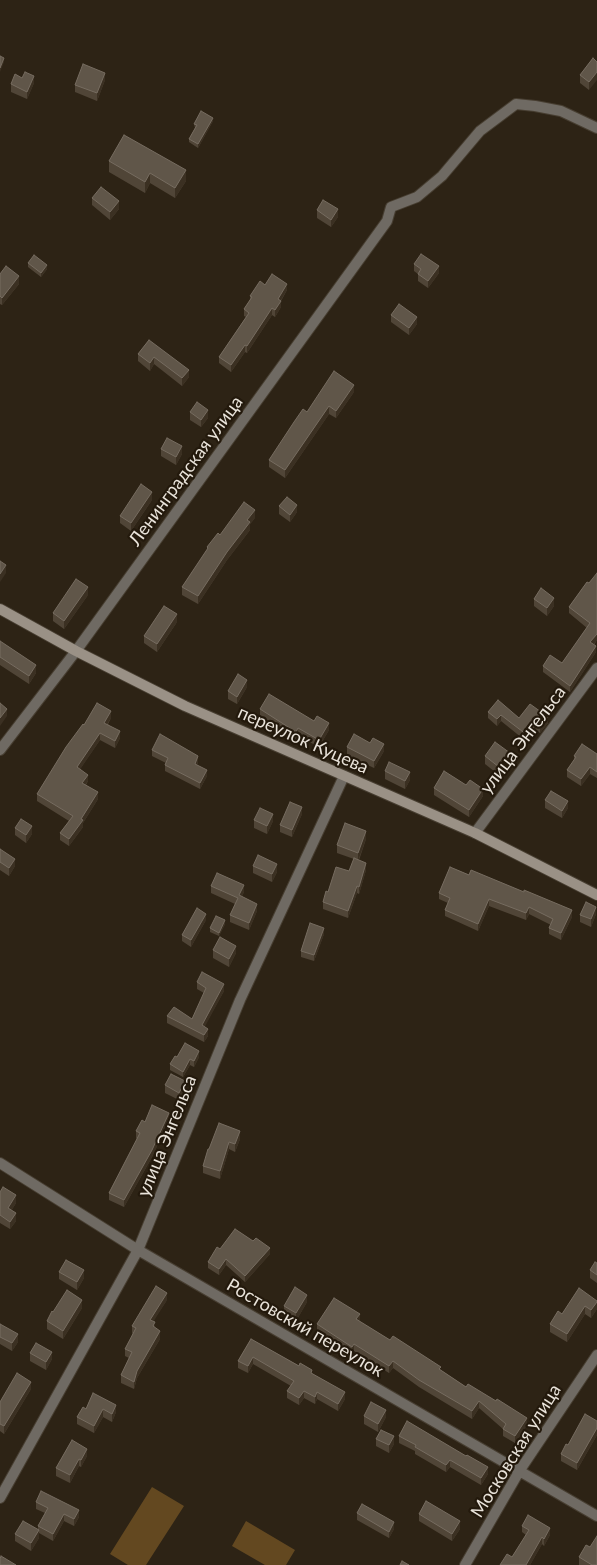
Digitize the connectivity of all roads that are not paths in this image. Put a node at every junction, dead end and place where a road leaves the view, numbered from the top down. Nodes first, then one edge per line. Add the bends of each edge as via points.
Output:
1 (597, 128) edge
2 (0, 609) edge
3 (76, 651) junction
4 (597, 668) edge
5 (0, 750) edge
6 (344, 776) junction
7 (475, 833) junction
8 (597, 895) edge
9 (0, 1163) edge
10 (138, 1250) junction
11 (597, 1355) edge
12 (520, 1470) junction
13 (0, 1498) edge
14 (597, 1516) edge
15 (466, 1565) edge

1 - 3 street, Ленинградская улица via 561,111 516,104 480,130 442,176 417,197 391,207 387,221
2 - 3 street, переулок Куцева
3 - 5 street, Ленинградская улица
3 - 6 street, переулок Куцева via 185,706
4 - 7 street, улица Энгельса
6 - 7 street, переулок Куцева
6 - 10 street, улица Энгельса via 240,1000
7 - 8 street, переулок Куцева
9 - 10 street, Ростовский переулок
10 - 12 street, Ростовский переулок
10 - 13 street, улица Энгельса
11 - 12 street, Московская улица
12 - 14 street, Ростовский переулок
12 - 15 street, Московская улица

